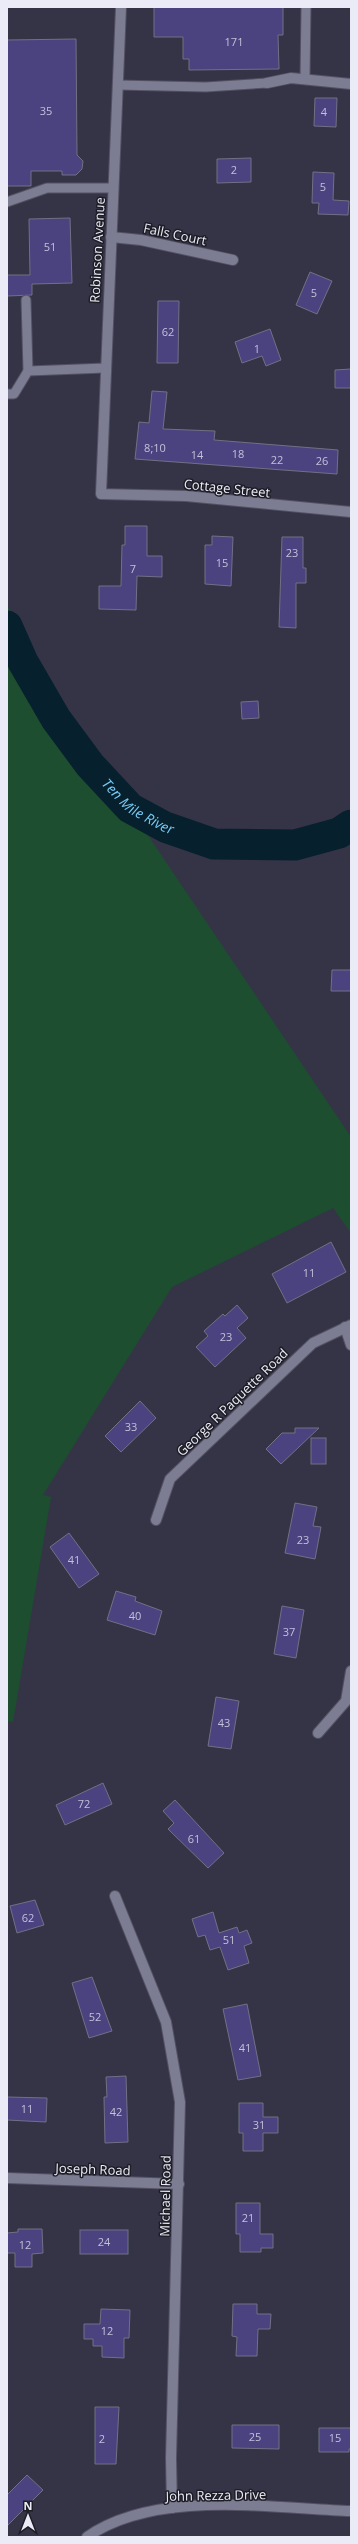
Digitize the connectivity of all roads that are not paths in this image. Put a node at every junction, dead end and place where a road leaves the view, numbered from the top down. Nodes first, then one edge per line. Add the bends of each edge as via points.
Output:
1 (121, 7) edge
2 (306, 7) edge
3 (305, 78) junction
4 (267, 83) joint
5 (351, 84) edge
6 (118, 85) junction
7 (113, 188) junction
8 (7, 202) edge
9 (111, 237) junction
10 (233, 260) dead end
11 (26, 300) dead end
12 (105, 368) junction
13 (28, 371) junction
14 (7, 394) edge
15 (101, 494) joint
16 (351, 512) edge
17 (348, 1326) edge
18 (351, 1345) edge
19 (156, 1520) dead end
20 (351, 1671) edge
21 (318, 1733) dead end
22 (115, 1896) dead end
23 (7, 2178) edge
24 (178, 2184) junction
25 (172, 2508) junction
26 (351, 2511) edge
27 (87, 2537) edge

1 - 6 street, Robinson Avenue
2 - 3 lane
3 - 4 street
3 - 5 street
4 - 6 lane via 206,87
6 - 7 street, Robinson Avenue
7 - 8 lane via 47,188
7 - 9 street, Robinson Avenue
9 - 10 street, Falls Court via 141,240
9 - 12 street, Robinson Avenue
11 - 13 lane
12 - 13 lane
12 - 15 street, Robinson Avenue
13 - 14 lane via 14,394
15 - 16 street, Cottage Street via 186,496
17 - 18 street
17 - 19 street, George R Paquette Road via 313,1343 170,1479
20 - 21 street via 346,1701
22 - 24 street, Michael Road via 166,2022 180,2102
23 - 24 street, Joseph Road
24 - 25 street, Michael Road
25 - 26 street, John Rezza Drive via 224,2506
25 - 27 street, John Rezza Drive via 160,2508 101,2527

